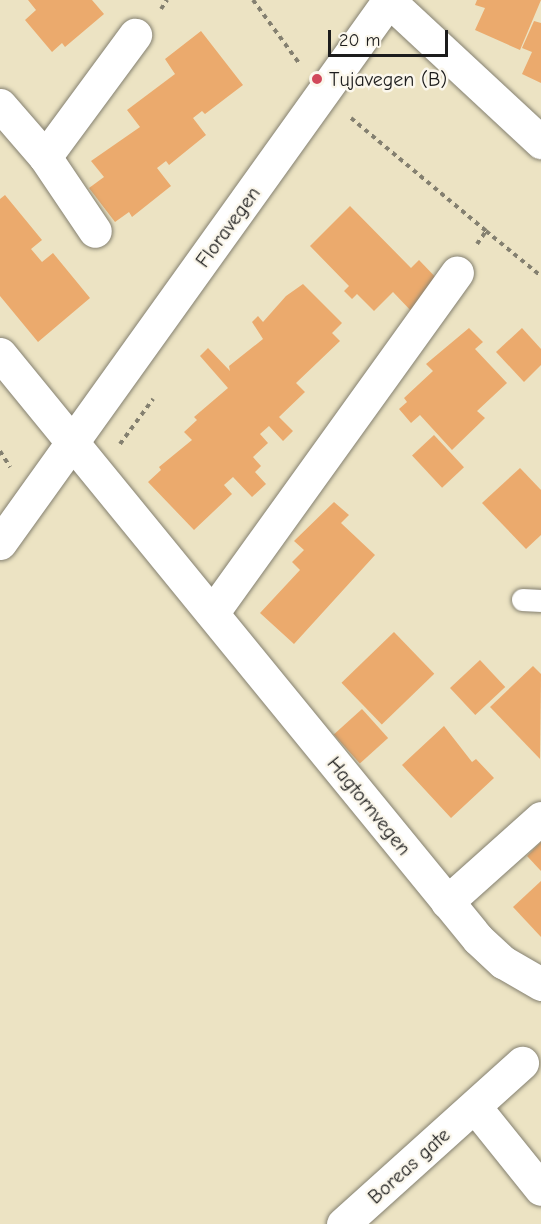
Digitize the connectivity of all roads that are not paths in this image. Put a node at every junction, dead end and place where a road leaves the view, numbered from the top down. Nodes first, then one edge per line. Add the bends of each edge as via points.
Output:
1 (388, 0) edge
2 (135, 35) dead end
3 (0, 105) edge
4 (541, 142) edge
5 (45, 157) junction
6 (95, 231) dead end
7 (456, 273) road end
8 (0, 354) edge
9 (70, 447) junction
10 (0, 543) edge
11 (213, 612) junction
12 (541, 818) edge
13 (447, 902) junction
14 (541, 984) edge
15 (522, 1063) dead end
16 (475, 1107) junction
17 (541, 1189) edge
18 (343, 1224) edge

1 - 4 street
1 - 9 street, Floravegen
2 - 5 street
3 - 5 street
5 - 6 street
7 - 11 street
8 - 9 street, Hagtornvegen
9 - 10 street, Floravegen
9 - 11 street, Hagtornvegen
11 - 13 street, Hagtornvegen
12 - 13 street
13 - 14 street, Hagtornvegen via 503,962
15 - 16 street, Boreas gate
16 - 17 street
16 - 18 street, Boreas gate

